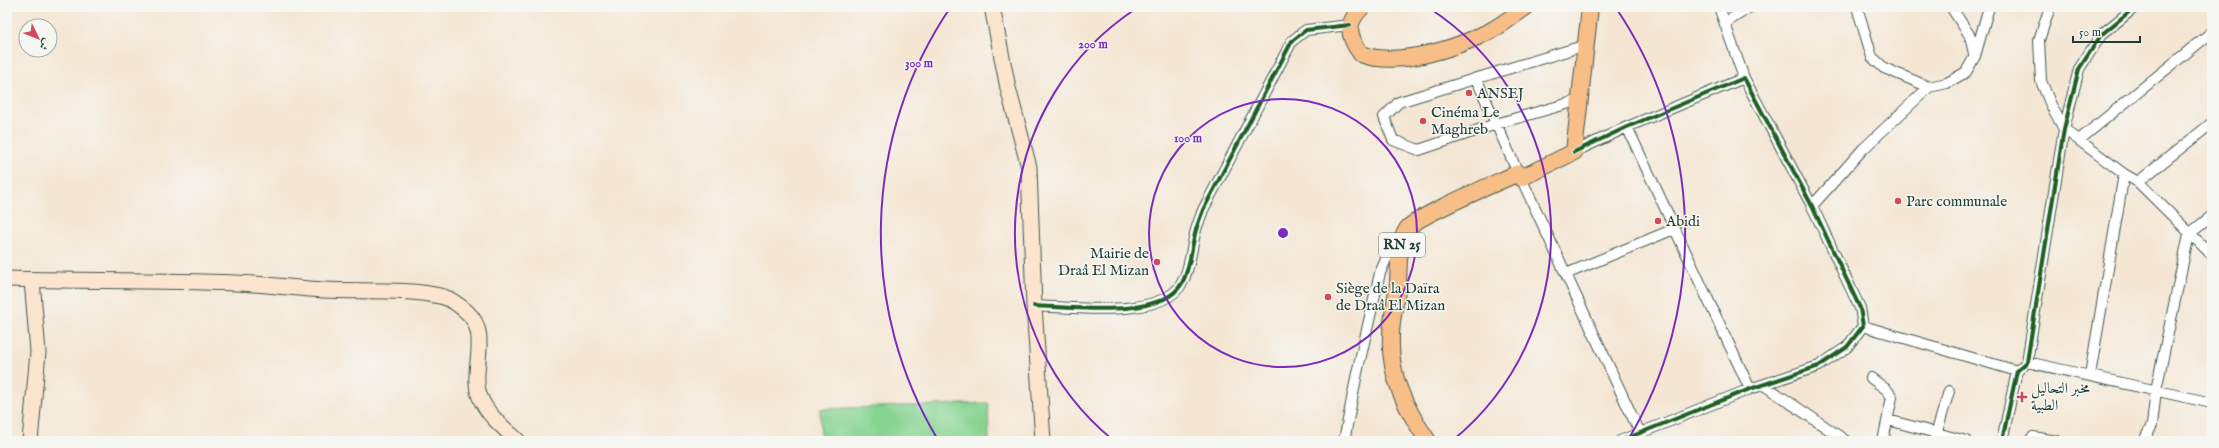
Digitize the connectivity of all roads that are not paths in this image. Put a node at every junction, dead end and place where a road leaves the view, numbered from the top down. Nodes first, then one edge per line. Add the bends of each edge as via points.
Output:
1 (992, 7) edge
2 (1362, 7) edge
3 (1526, 7) edge
4 (1590, 7) edge
5 (1719, 7) edge
6 (1750, 7) edge
7 (1857, 7) edge
8 (1951, 7) edge
9 (1989, 7) edge
10 (2050, 7) edge
11 (2135, 7) edge
12 (1725, 23) junction
13 (1350, 24) junction
14 (2212, 32) edge
15 (1586, 45) junction
16 (1975, 56) junction
17 (1476, 78) junction
18 (1744, 78) junction
19 (1929, 87) junction
20 (1580, 100) junction
21 (2212, 123) edge
22 (1496, 124) junction
23 (1627, 127) junction
24 (2064, 129) junction
25 (2079, 140) junction
26 (1574, 152) junction
27 (2124, 174) junction
28 (1520, 176) junction
29 (2138, 182) junction
30 (1812, 206) junction
31 (2212, 216) edge
32 (1674, 229) junction
33 (2189, 234) junction
34 (1403, 240) junction
35 (2212, 255) edge
36 (1566, 274) junction
37 (7, 279) edge
38 (32, 280) junction
39 (1034, 306) junction
40 (1863, 326) junction
41 (2027, 362) junction
42 (2017, 372) junction
43 (2090, 376) junction
44 (1871, 378) dead end
45 (1764, 385) junction
46 (1750, 389) junction
47 (2156, 390) junction
48 (1949, 391) dead end
49 (2212, 403) edge
50 (1888, 420) junction
51 (1640, 433) junction
52 (1936, 437) edge
53 (30, 441) edge
54 (518, 441) edge
55 (1043, 441) edge
56 (1344, 441) edge
57 (1428, 441) edge
58 (1620, 441) edge
59 (1846, 441) edge
60 (1883, 441) edge
61 (1966, 441) edge
62 (2002, 441) edge
63 (2029, 441) edge
64 (2057, 441) edge
65 (2144, 441) edge

1 - 39 main road via 1008,88 1029,167
2 - 13 main road
3 - 13 main road via 1491,31 1470,40 1403,58 1386,59 1361,54 1350,35
4 - 15 main road
5 - 12 street
6 - 12 street
7 - 19 street via 1872,57 1884,68
8 - 16 street via 1970,36
9 - 16 street
10 - 24 street via 2039,40 2041,81
11 - 24 street via 2101,35 2089,51 2079,69
12 - 18 street
13 - 39 street via 1306,30 1292,41 1203,210 1183,283 1174,295 1154,304 1128,307 1101,309
14 - 25 street
15 - 17 street
15 - 20 main road
16 - 19 street via 1966,72 1947,83
17 - 22 street
17 - 22 street via 1399,102 1384,117 1388,131 1393,140 1419,150
18 - 23 street
18 - 30 street
19 - 30 street via 1863,149
20 - 22 street
20 - 26 main road
21 - 29 street
22 - 28 street
23 - 26 street
23 - 32 street
24 - 25 street
24 - 41 street
25 - 27 street
26 - 28 main road, RN 25
27 - 29 street
27 - 43 street
28 - 34 main road, RN 25 via 1415,221 1407,229
28 - 36 street
29 - 33 street
30 - 40 street via 1860,308
31 - 33 street
32 - 36 street
32 - 46 street
33 - 35 street
33 - 47 street
34 - 56 street via 1387,257 1380,273
34 - 57 main road, RN 25 via 1391,336 1391,360 1402,399
36 - 51 street
37 - 38 main road
38 - 53 main road via 38,352
38 - 54 main road via 236,283 323,290 420,293 444,297 461,306 475,323 480,339 476,386 480,398 488,412
39 - 55 main road
40 - 42 street
40 - 45 street via 1847,347 1819,366
41 - 42 street
41 - 43 street
42 - 62 street
43 - 47 street
44 - 50 street via 1892,397
45 - 46 street
45 - 59 street
46 - 51 street
47 - 49 street
47 - 65 street via 2152,425
48 - 52 street
50 - 52 street
50 - 60 street
51 - 58 street
52 - 61 street
63 - 64 street via 2042,437

